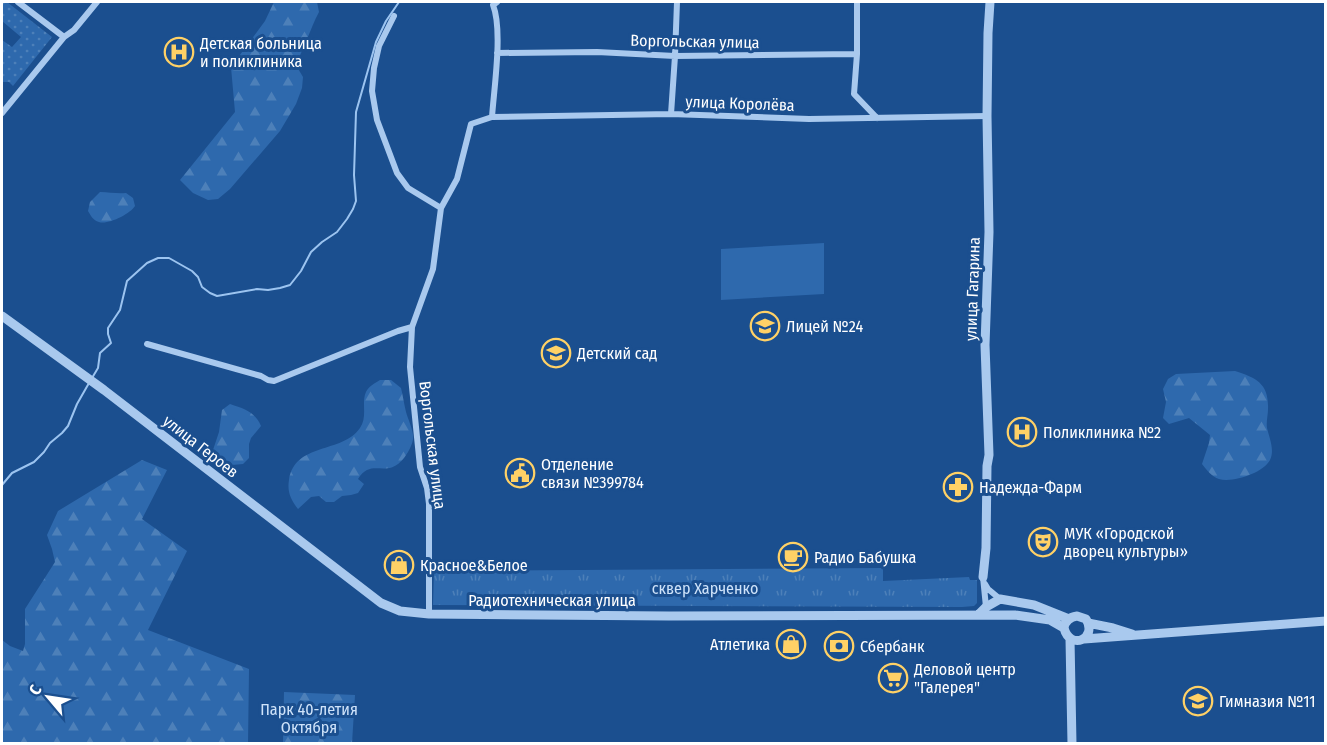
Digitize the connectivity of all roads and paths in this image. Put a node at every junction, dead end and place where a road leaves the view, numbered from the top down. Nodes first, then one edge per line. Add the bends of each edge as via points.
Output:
1 (18, 2) edge
2 (97, 2) edge
3 (677, 2) edge
4 (857, 2) edge
5 (990, 2) edge
6 (495, 3) edge
7 (394, 16) dead end
8 (64, 37) junction
9 (497, 53) junction
10 (857, 54) junction
11 (675, 56) junction
12 (2, 113) edge
13 (671, 114) junction
14 (987, 116) junction
15 (492, 117) junction
16 (877, 118) junction
17 (441, 208) junction
18 (2, 316) edge
19 (412, 327) junction
20 (147, 344) dead end
21 (983, 578) junction
22 (1000, 599) junction
23 (381, 603) joint
24 (986, 607) junction
25 (429, 614) junction
26 (978, 615) junction
27 (993, 615) junction
28 (1015, 615) junction
29 (1069, 619) junction
30 (1326, 621) edge
31 (1088, 623) junction
32 (1064, 628) junction
33 (1134, 635) junction
34 (1078, 639) junction
35 (1072, 744) edge

1 - 8 street
2 - 8 street
3 - 11 street
4 - 10 street
5 - 14 street, улица Гагарина
6 - 9 street
7 - 17 street via 379,46 374,68 372,91 377,120 408,189
8 - 12 street
9 - 11 street, Воргольская улица
9 - 15 street
10 - 11 street, Воргольская улица
10 - 16 street via 854,94
11 - 13 street
13 - 15 street, улица Королёва
13 - 16 street, улица Королёва
14 - 16 street, улица Королёва
14 - 21 street, улица Гагарина via 989,232 985,345 989,455
15 - 17 street, Воргольская улица via 471,124 457,179
17 - 19 street, Воргольская улица via 433,269
18 - 23 street, улица Героев
19 - 20 street via 274,381
19 - 25 street, Воргольская улица via 412,389 420,467 429,504
21 - 22 street via 988,589
21 - 24 street, улица Гагарина
22 - 24 street
22 - 28 street via 1019,605 1021,610
22 - 29 street via 1034,605
23 - 25 street, Радиотехническая улица via 400,611
24 - 26 street
24 - 27 street
25 - 26 street, Радиотехническая улица
26 - 27 street, Радиотехническая улица
27 - 28 street, Радиотехническая улица
28 - 32 street, Радиотехническая улица via 1050,620
29 - 31 street via 1077,616
29 - 32 street
30 - 33 street
31 - 33 street
31 - 34 street via 1088,634
32 - 34 street via 1066,634
33 - 34 street
34 - 35 street via 1071,660

